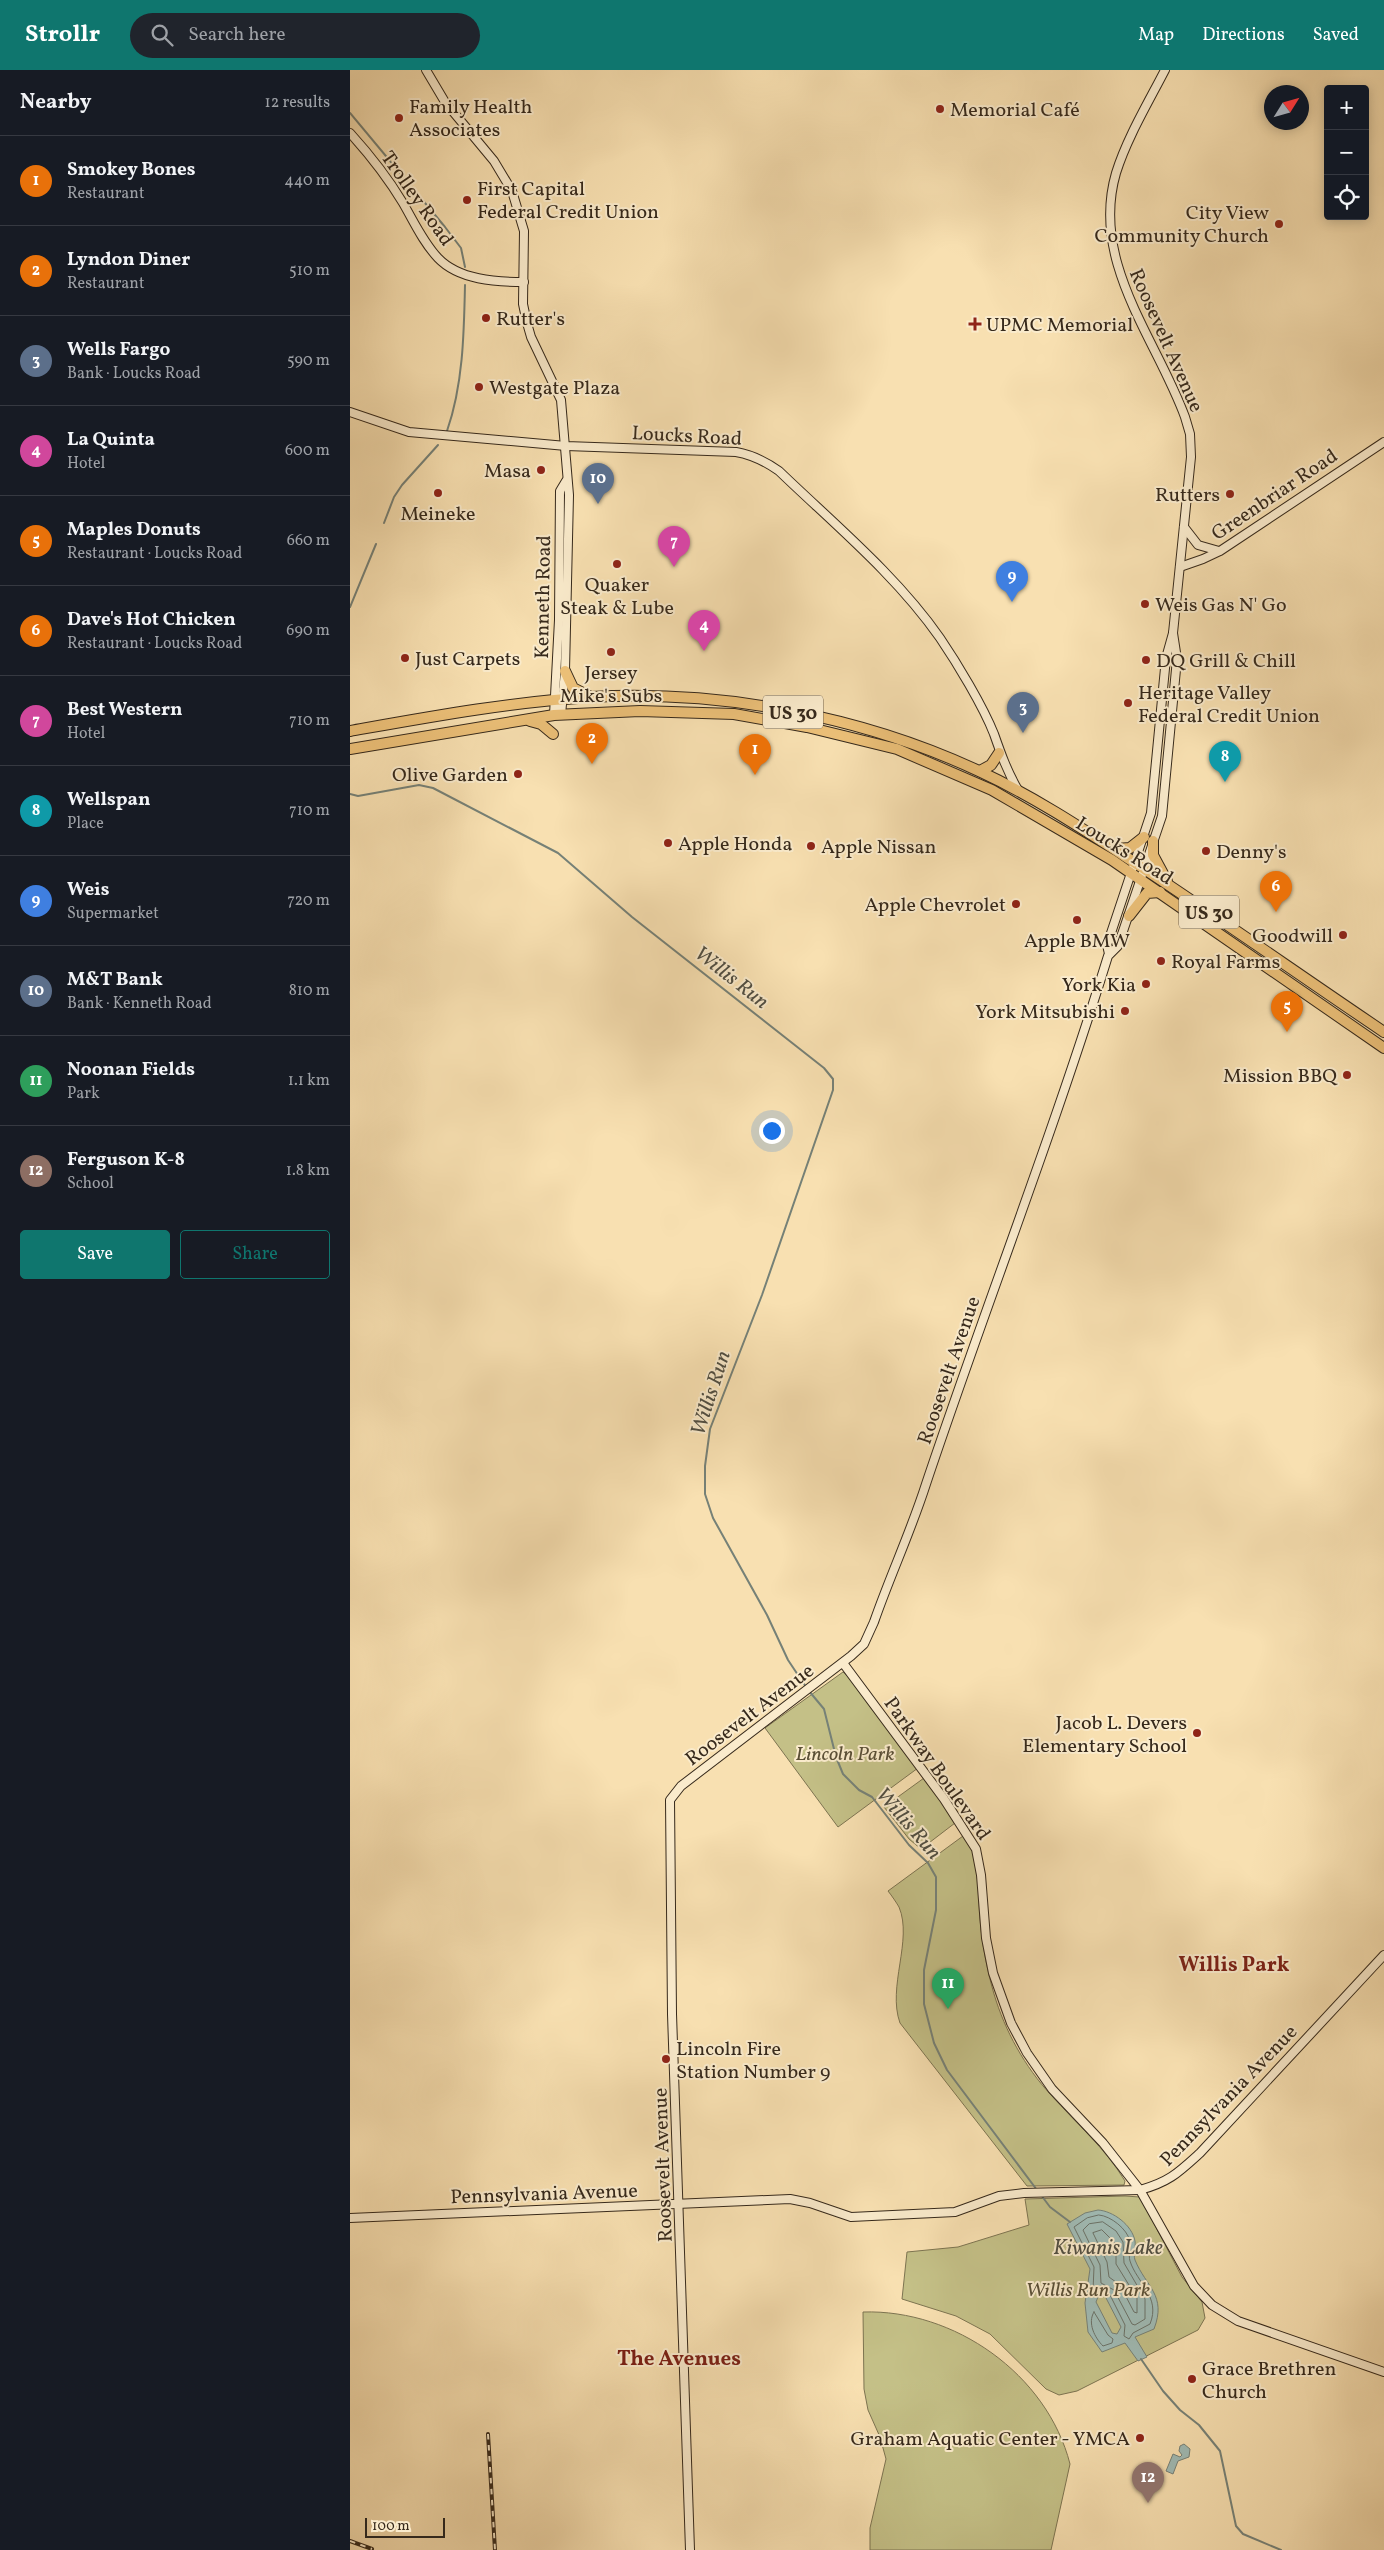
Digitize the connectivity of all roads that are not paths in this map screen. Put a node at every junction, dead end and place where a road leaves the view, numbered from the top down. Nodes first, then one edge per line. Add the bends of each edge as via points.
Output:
1 (426, 70) edge
2 (1165, 70) edge
3 (350, 133) edge
4 (524, 282) junction
5 (350, 412) edge
6 (1384, 442) edge
7 (566, 446) junction
8 (566, 481) junction
9 (560, 527) junction
10 (1184, 527) junction
11 (568, 543) junction
12 (1220, 551) junction
13 (1180, 567) junction
14 (1173, 633) junction
15 (1165, 668) junction
16 (565, 670) junction
17 (592, 697) junction
18 (558, 700) junction
19 (558, 715) junction
20 (527, 721) junction
21 (350, 731) edge
22 (1170, 733) junction
23 (553, 734) dead end
24 (350, 749) edge
25 (999, 753) junction
26 (980, 771) junction
27 (992, 790) joint
28 (1018, 790) junction
29 (1148, 839) junction
30 (1115, 850) junction
31 (1140, 866) junction
32 (1137, 877) junction
33 (1171, 886) junction
34 (1160, 892) junction
35 (1129, 916) junction
36 (1109, 954) junction
37 (1384, 1032) edge
38 (1384, 1048) edge
39 (843, 1663) junction
40 (1384, 1955) edge
41 (1140, 2190) junction
42 (679, 2203) junction
43 (350, 2218) edge
44 (1384, 2372) edge
45 (690, 2550) edge

1 - 4 street, Kenneth Road via 445,102 494,161 512,191 524,231
2 - 10 street, Roosevelt Avenue via 1116,174 1111,235 1123,282 1187,423 1191,456
3 - 4 street, Trolley Road via 392,185 439,259 472,277
4 - 7 street, Kenneth Road via 523,304 527,323 561,400
5 - 7 street, Loucks Road via 409,432
6 - 12 street, Greenbriar Road
7 - 8 street, Kenneth Road
7 - 25 street, Loucks Road via 736,452 749,454 779,471 894,581 922,614 988,720
8 - 9 street, Kenneth Road via 560,491
8 - 11 street, Kenneth Road via 569,495
9 - 11 street
9 - 18 street, Kenneth Road
10 - 12 street via 1198,545
10 - 13 street, Roosevelt Avenue
11 - 16 street, Kenneth Road
12 - 13 street, Greenbriar Road
13 - 14 street, Roosevelt Avenue
14 - 15 street, Roosevelt Avenue
14 - 22 street, Roosevelt Avenue via 1177,659
15 - 22 street via 1168,680 1165,725
15 - 29 street, Roosevelt Avenue
16 - 17 highway via 572,688
16 - 18 street, Kenneth Road
17 - 18 highway, US 30 / US 30
17 - 26 highway, US 30 / US 30 via 671,697 794,712 867,729 928,749
18 - 19 street, Kenneth Road
18 - 21 highway, US 30 / US 30
19 - 20 highway, US 30 / US 30
19 - 27 highway, US 30 / US 30 via 640,711 734,714 807,726 897,749
20 - 23 highway via 541,724
20 - 24 highway, US 30 / US 30
22 - 29 street, Roosevelt Avenue via 1162,816
25 - 26 highway via 991,765
25 - 28 street, Loucks Road
26 - 28 highway, US 30 / US 30
27 - 32 highway, Loucks Road / US 30
28 - 30 highway, Loucks Road / US 30
29 - 30 highway via 1130,848
29 - 31 street, Roosevelt Avenue
29 - 33 highway via 1153,855
30 - 31 highway, Loucks Road / US 30
31 - 32 street, Roosevelt Avenue
31 - 33 highway, Loucks Road / US 30
32 - 34 highway, Loucks Road / US 30
32 - 35 street, Roosevelt Avenue
32 - 36 street, Roosevelt Avenue via 1107,945
33 - 37 highway, Loucks Road / US 30
34 - 35 highway via 1147,893
34 - 38 highway, Loucks Road / US 30
35 - 36 street, Roosevelt Avenue via 1118,946
36 - 39 street, Roosevelt Avenue via 1060,1106 926,1486 864,1644
39 - 41 street, Parkway Boulevard via 944,1799 976,1849 993,1973 1011,2023 1027,2053 1052,2089 1103,2143
39 - 42 street, Roosevelt Avenue via 681,1786 670,1800 671,1960
40 - 41 street, Pennsylvania Avenue via 1200,2153 1170,2180
41 - 42 street, Pennsylvania Avenue via 1031,2192 999,2196 955,2212 851,2217 790,2199
41 - 44 street, Parkway Boulevard via 1186,2274 1203,2296 1228,2316
42 - 43 street, Pennsylvania Avenue
42 - 45 street, Roosevelt Avenue

